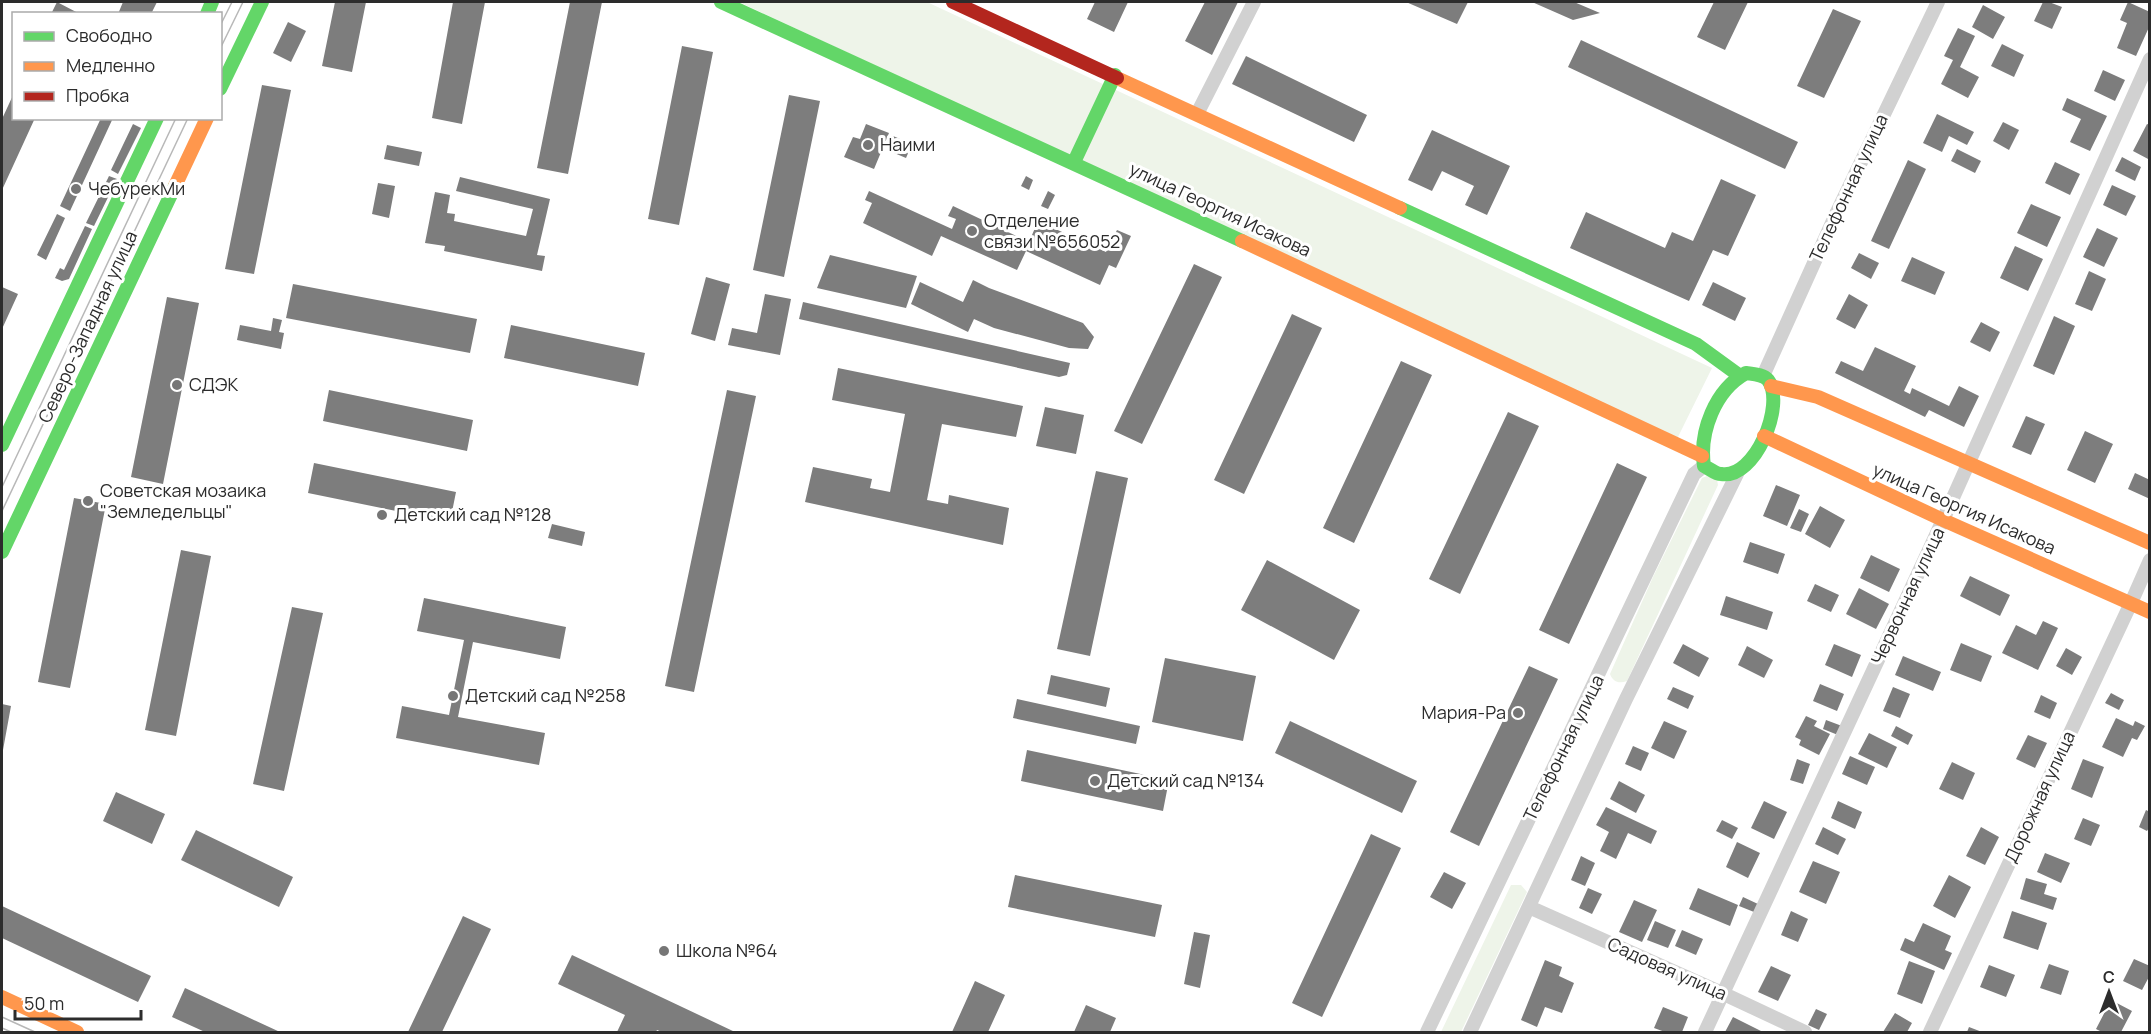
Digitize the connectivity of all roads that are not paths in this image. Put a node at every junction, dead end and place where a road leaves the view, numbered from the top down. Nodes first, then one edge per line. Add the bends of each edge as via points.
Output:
1 (262, 2) edge
2 (721, 2) edge
3 (953, 2) edge
4 (1254, 2) edge
5 (1938, 2) edge
6 (2150, 59) edge
7 (1115, 75) junction
8 (222, 85) edge
9 (1197, 114) junction
10 (156, 120) edge
11 (206, 120) edge
12 (1074, 162) junction
13 (1740, 376) junction
14 (1767, 381) junction
15 (1764, 436) junction
16 (2, 445) edge
17 (1703, 461) junction
18 (1967, 463) junction
19 (1737, 474) junction
20 (1943, 520) junction
21 (2150, 543) edge
22 (2, 552) edge
23 (2150, 560) edge
24 (2131, 603) junction
25 (2150, 612) edge
26 (1528, 907) junction
27 (1724, 994) junction
28 (2, 998) edge
29 (77, 1032) edge
30 (1427, 1032) edge
31 (1470, 1032) edge
32 (1706, 1032) edge
33 (1805, 1032) edge
34 (1930, 1032) edge

1 - 8 street
2 - 12 street, улица Георгия Исакова
3 - 7 street
4 - 9 street
5 - 14 street, Телефонная улица via 1837,212
6 - 18 street, Червонная улица
7 - 9 street
7 - 12 street
9 - 13 street via 1696,344
10 - 16 street, Северо-Западная улица
11 - 22 street, Северо-Западная улица
12 - 17 street, улица Георгия Исакова
13 - 14 street via 1746,373
13 - 17 street via 1731,382 1715,408 1704,439
14 - 15 street via 1773,399
14 - 18 street via 1818,397
15 - 19 street
15 - 20 street, улица Георгия Исакова
17 - 19 street, улица Георгия Исакова via 1718,475
17 - 30 street, Телефонная улица
18 - 20 street, Червонная улица
18 - 21 street
19 - 26 street, Телефонная улица
20 - 24 street, улица Георгия Исакова
20 - 27 street, Червонная улица
23 - 24 street, Дорожная улица
24 - 25 street, улица Георгия Исакова
24 - 34 street, Дорожная улица
26 - 27 street, Садовая улица
26 - 31 street, Телефонная улица
27 - 32 street, Червонная улица
27 - 33 street, Садовая улица
28 - 29 street

